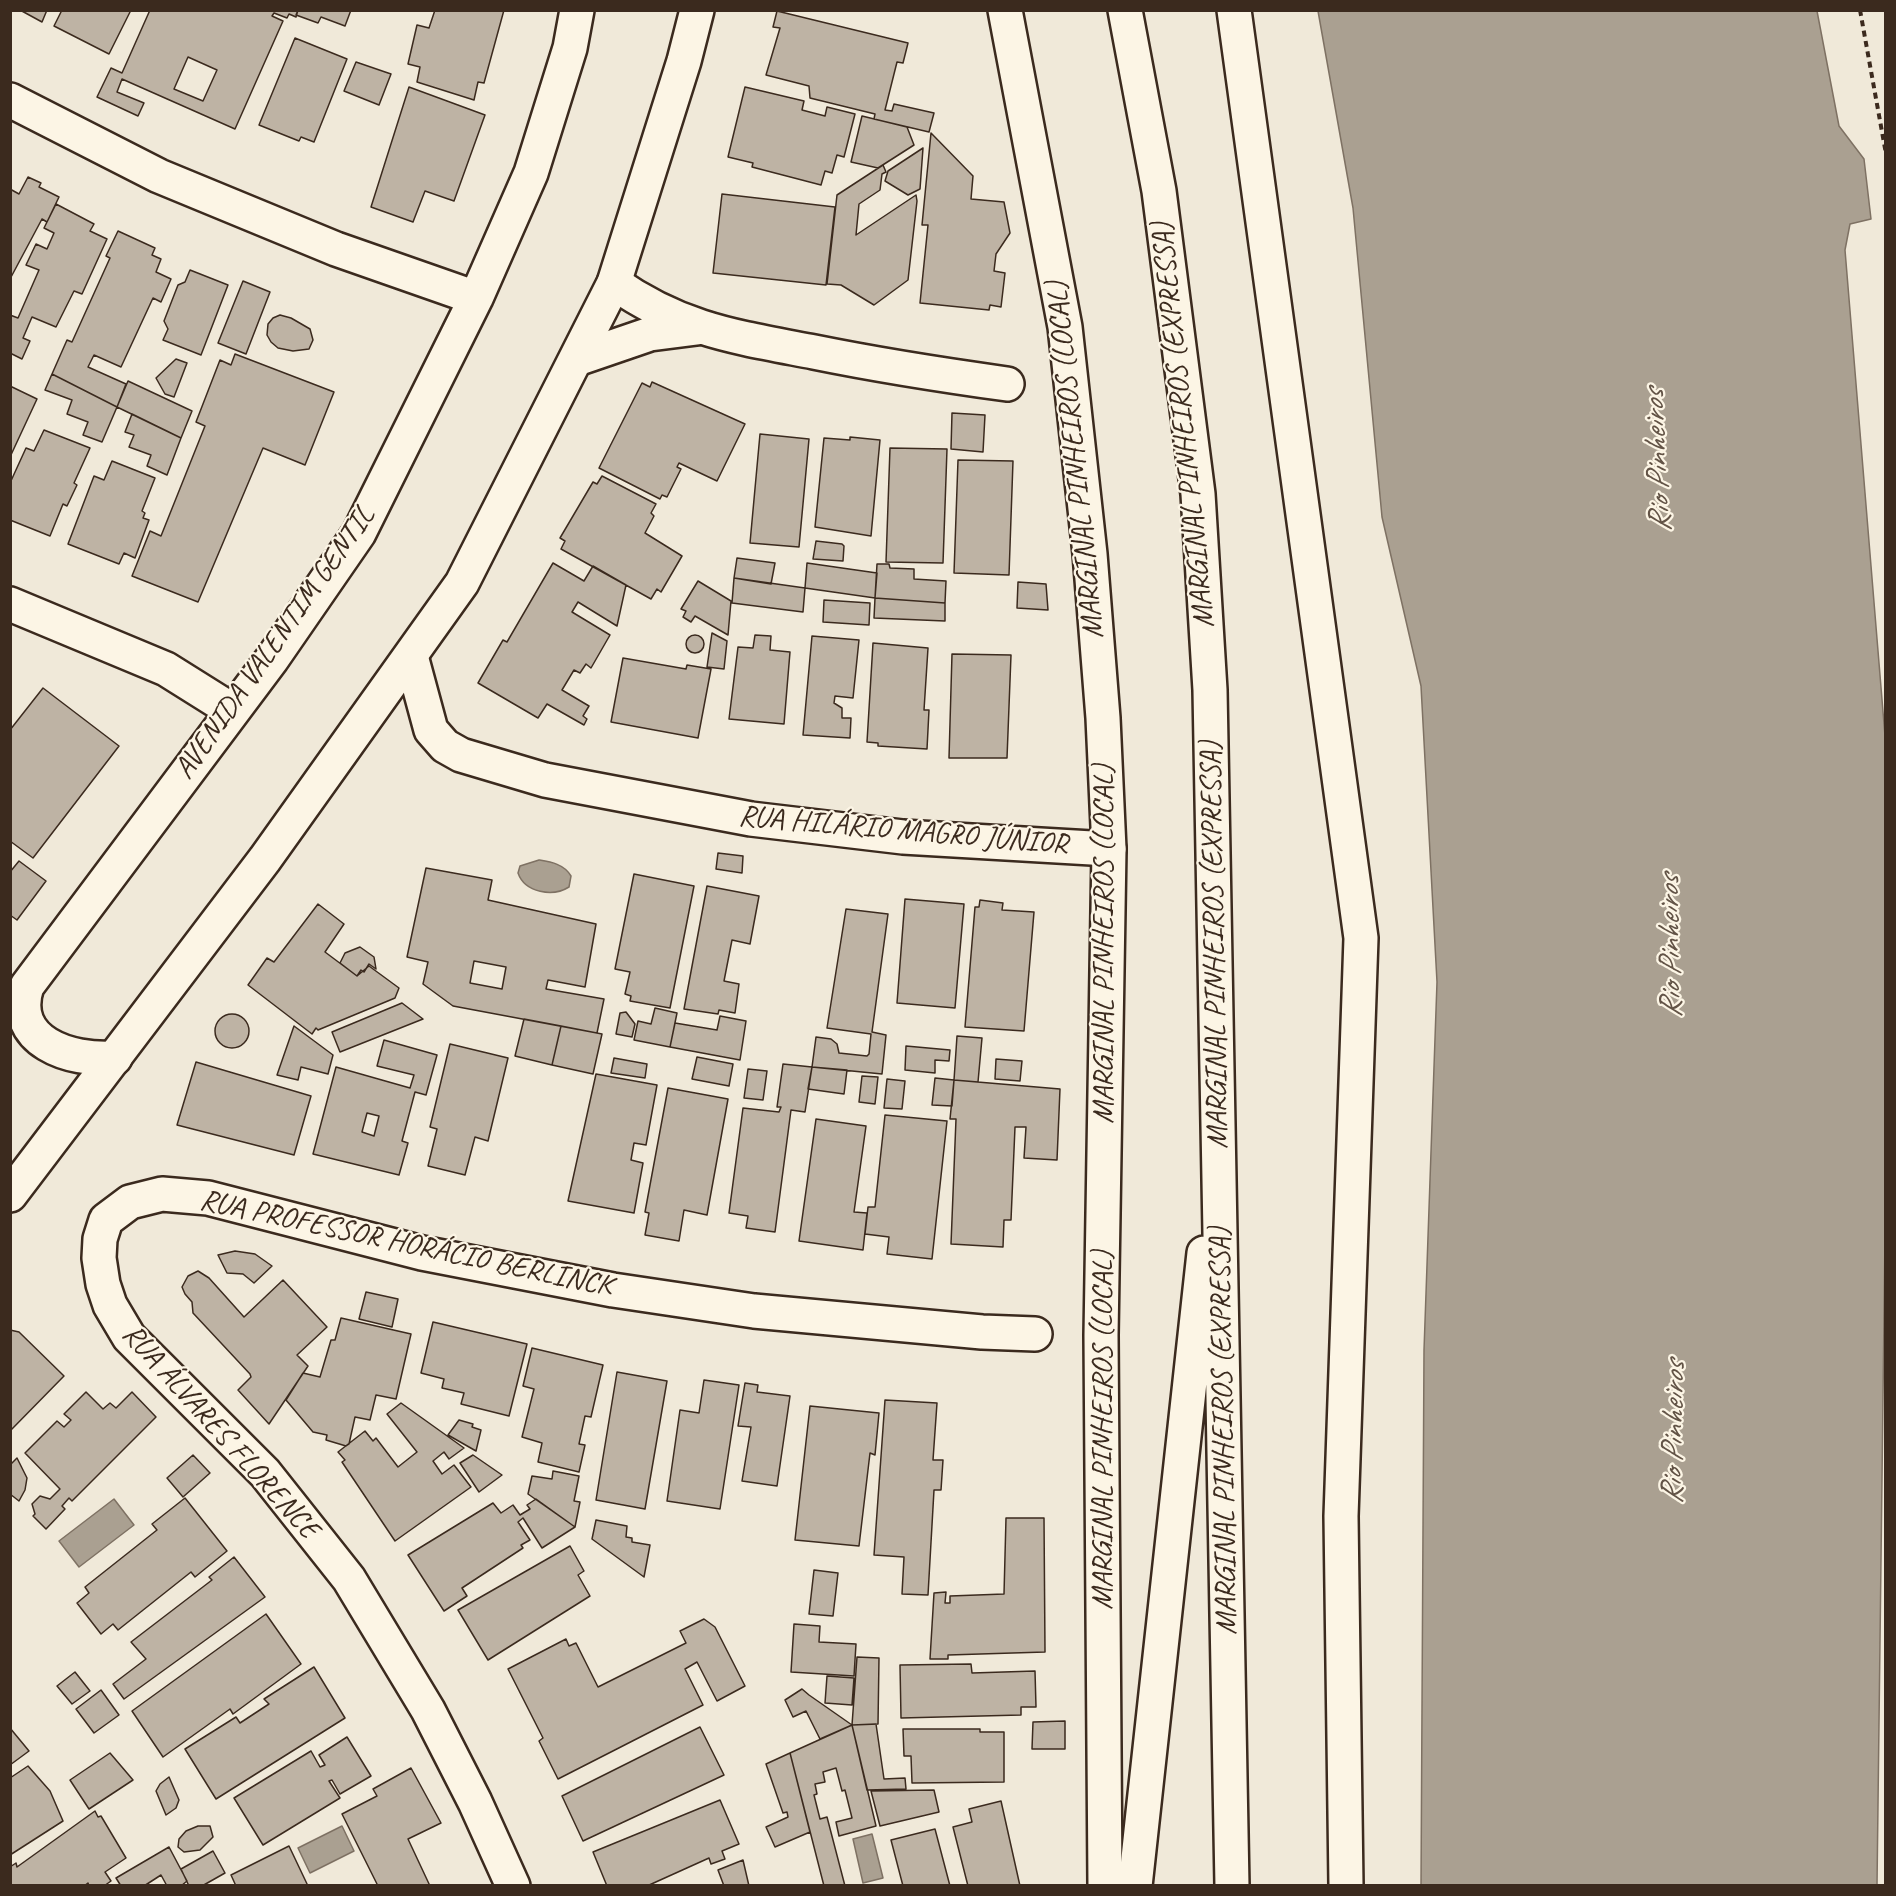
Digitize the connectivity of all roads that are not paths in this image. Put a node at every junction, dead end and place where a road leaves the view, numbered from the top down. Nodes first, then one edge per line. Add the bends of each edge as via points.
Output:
1 (577, 10) edge
2 (697, 10) edge
3 (1005, 10) edge
4 (1125, 10) edge
5 (1234, 10) edge
6 (10, 100) edge
7 (614, 283) junction
8 (476, 298) junction
9 (699, 328) junction
10 (577, 359) junction
11 (1007, 384) dead end
12 (10, 604) edge
13 (411, 656) junction
14 (233, 711) junction
15 (1108, 849) junction
16 (115, 1058) junction
17 (1219, 1166) junction
18 (10, 1195) edge
19 (106, 1220) joint
20 (1035, 1334) dead end
21 (513, 1886) edge
22 (1105, 1886) edge
23 (1135, 1886) edge
24 (1232, 1886) edge
25 (1346, 1886) edge

1 - 8 main road, AVENIDA VALENTIM GENTIL via 570,48 531,173
2 - 7 main road
3 - 15 main road, MARGINAL PINHEIROS (LOCAL) via 1065,327 1090,554
4 - 17 main road, MARGINAL PINHEIROS (EXPRESSA) via 1159,191 1198,494 1210,690
5 - 25 main road via 1361,938 1341,1516
6 - 8 main road via 159,176 336,249
7 - 9 main road via 666,315
7 - 10 main road
8 - 14 main road, AVENIDA VALENTIM GENTIL via 359,533
9 - 10 main road via 650,334
9 - 11 main road via 901,369
10 - 13 main road via 462,583
12 - 14 main road via 166,669
13 - 15 main road, RUA HILÁRIO MAGRO JÚNIOR via 431,730 445,746 461,755 545,780 751,819 903,837
13 - 16 main road
14 - 16 main road, AVENIDA VALENTIM GENTIL via 27,986 23,1016 37,1037 78,1057
15 - 22 main road, MARGINAL PINHEIROS (LOCAL) via 1101,1335
16 - 18 main road
17 - 23 main road via 1197,1311
17 - 24 main road, MARGINAL PINHEIROS (EXPRESSA)
19 - 20 main road, RUA PROFESSOR HORÁCIO BERLINCK via 130,1202 162,1194 208,1198 422,1253 613,1290 754,1311
19 - 21 main road, RUA ÁLVARES FLORENCE via 99,1239 103,1284 129,1337 265,1473 349,1579 428,1710

